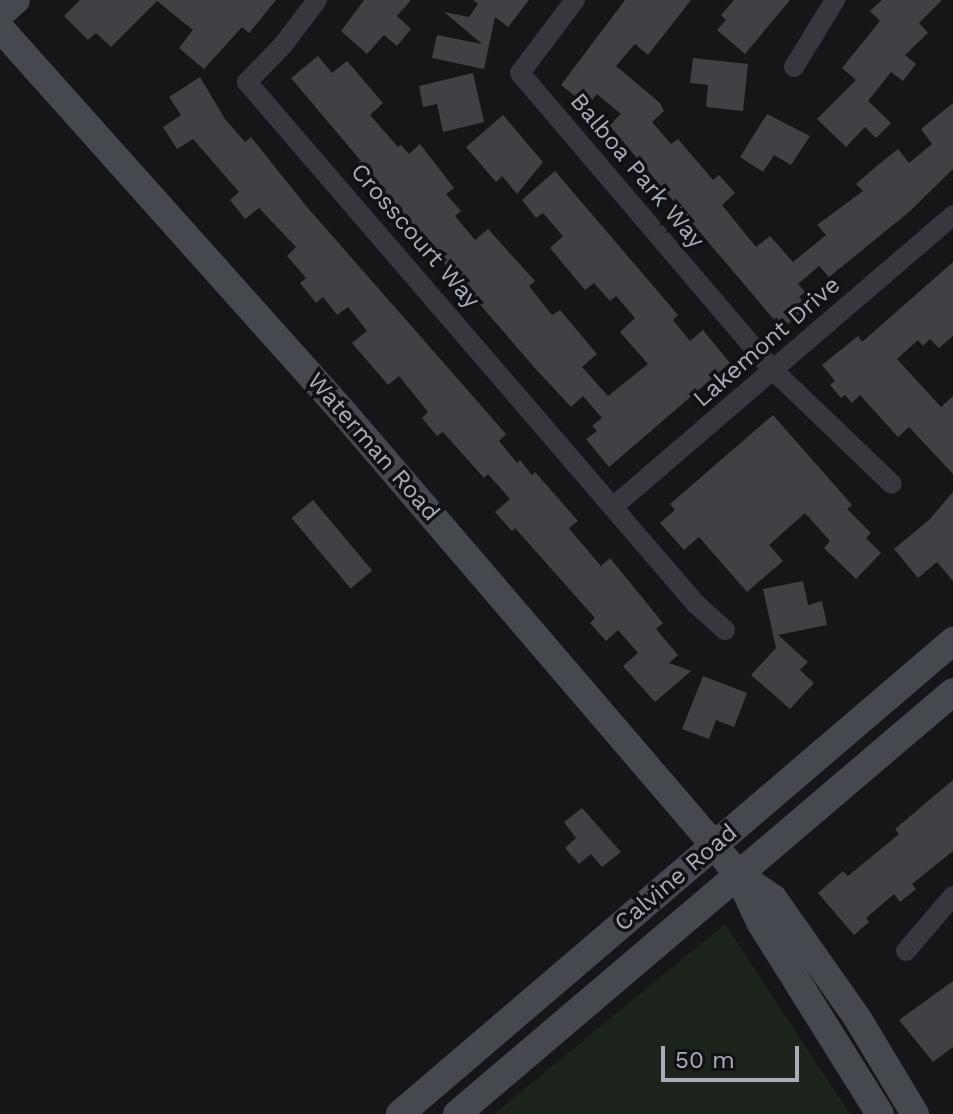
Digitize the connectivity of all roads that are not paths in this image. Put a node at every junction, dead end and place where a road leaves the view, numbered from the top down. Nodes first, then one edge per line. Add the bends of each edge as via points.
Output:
1 (16, 0) edge
2 (317, 0) edge
3 (575, 0) edge
4 (835, 0) edge
5 (0, 14) edge
6 (0, 28) edge
7 (794, 67) dead end
8 (953, 215) edge
9 (774, 371) junction
10 (892, 484) dead end
11 (614, 506) junction
12 (725, 630) dead end
13 (953, 641) edge
14 (953, 692) edge
15 (714, 845) junction
16 (737, 873) junction
17 (953, 896) edge
18 (906, 951) dead end
19 (400, 1114) edge
20 (457, 1114) edge
21 (880, 1114) edge
22 (915, 1114) edge

1 - 5 main road
2 - 11 street, Crosscourt Way via 247,82
3 - 9 street, Balboa Park Way via 520,73
4 - 7 street
6 - 15 main road, Waterman Road via 344,413
8 - 9 street, Lakemont Drive
9 - 10 street
9 - 11 street, Lakemont Drive
11 - 12 street via 696,604
13 - 15 main road, Calvine Road
14 - 16 main road, Calvine Road
15 - 16 main road, Waterman Road
15 - 19 main road, Calvine Road
16 - 20 main road, Calvine Road
16 - 21 main road, Waterman Road via 760,922
16 - 22 main road, Waterman Road via 773,898 858,1019
17 - 18 street

